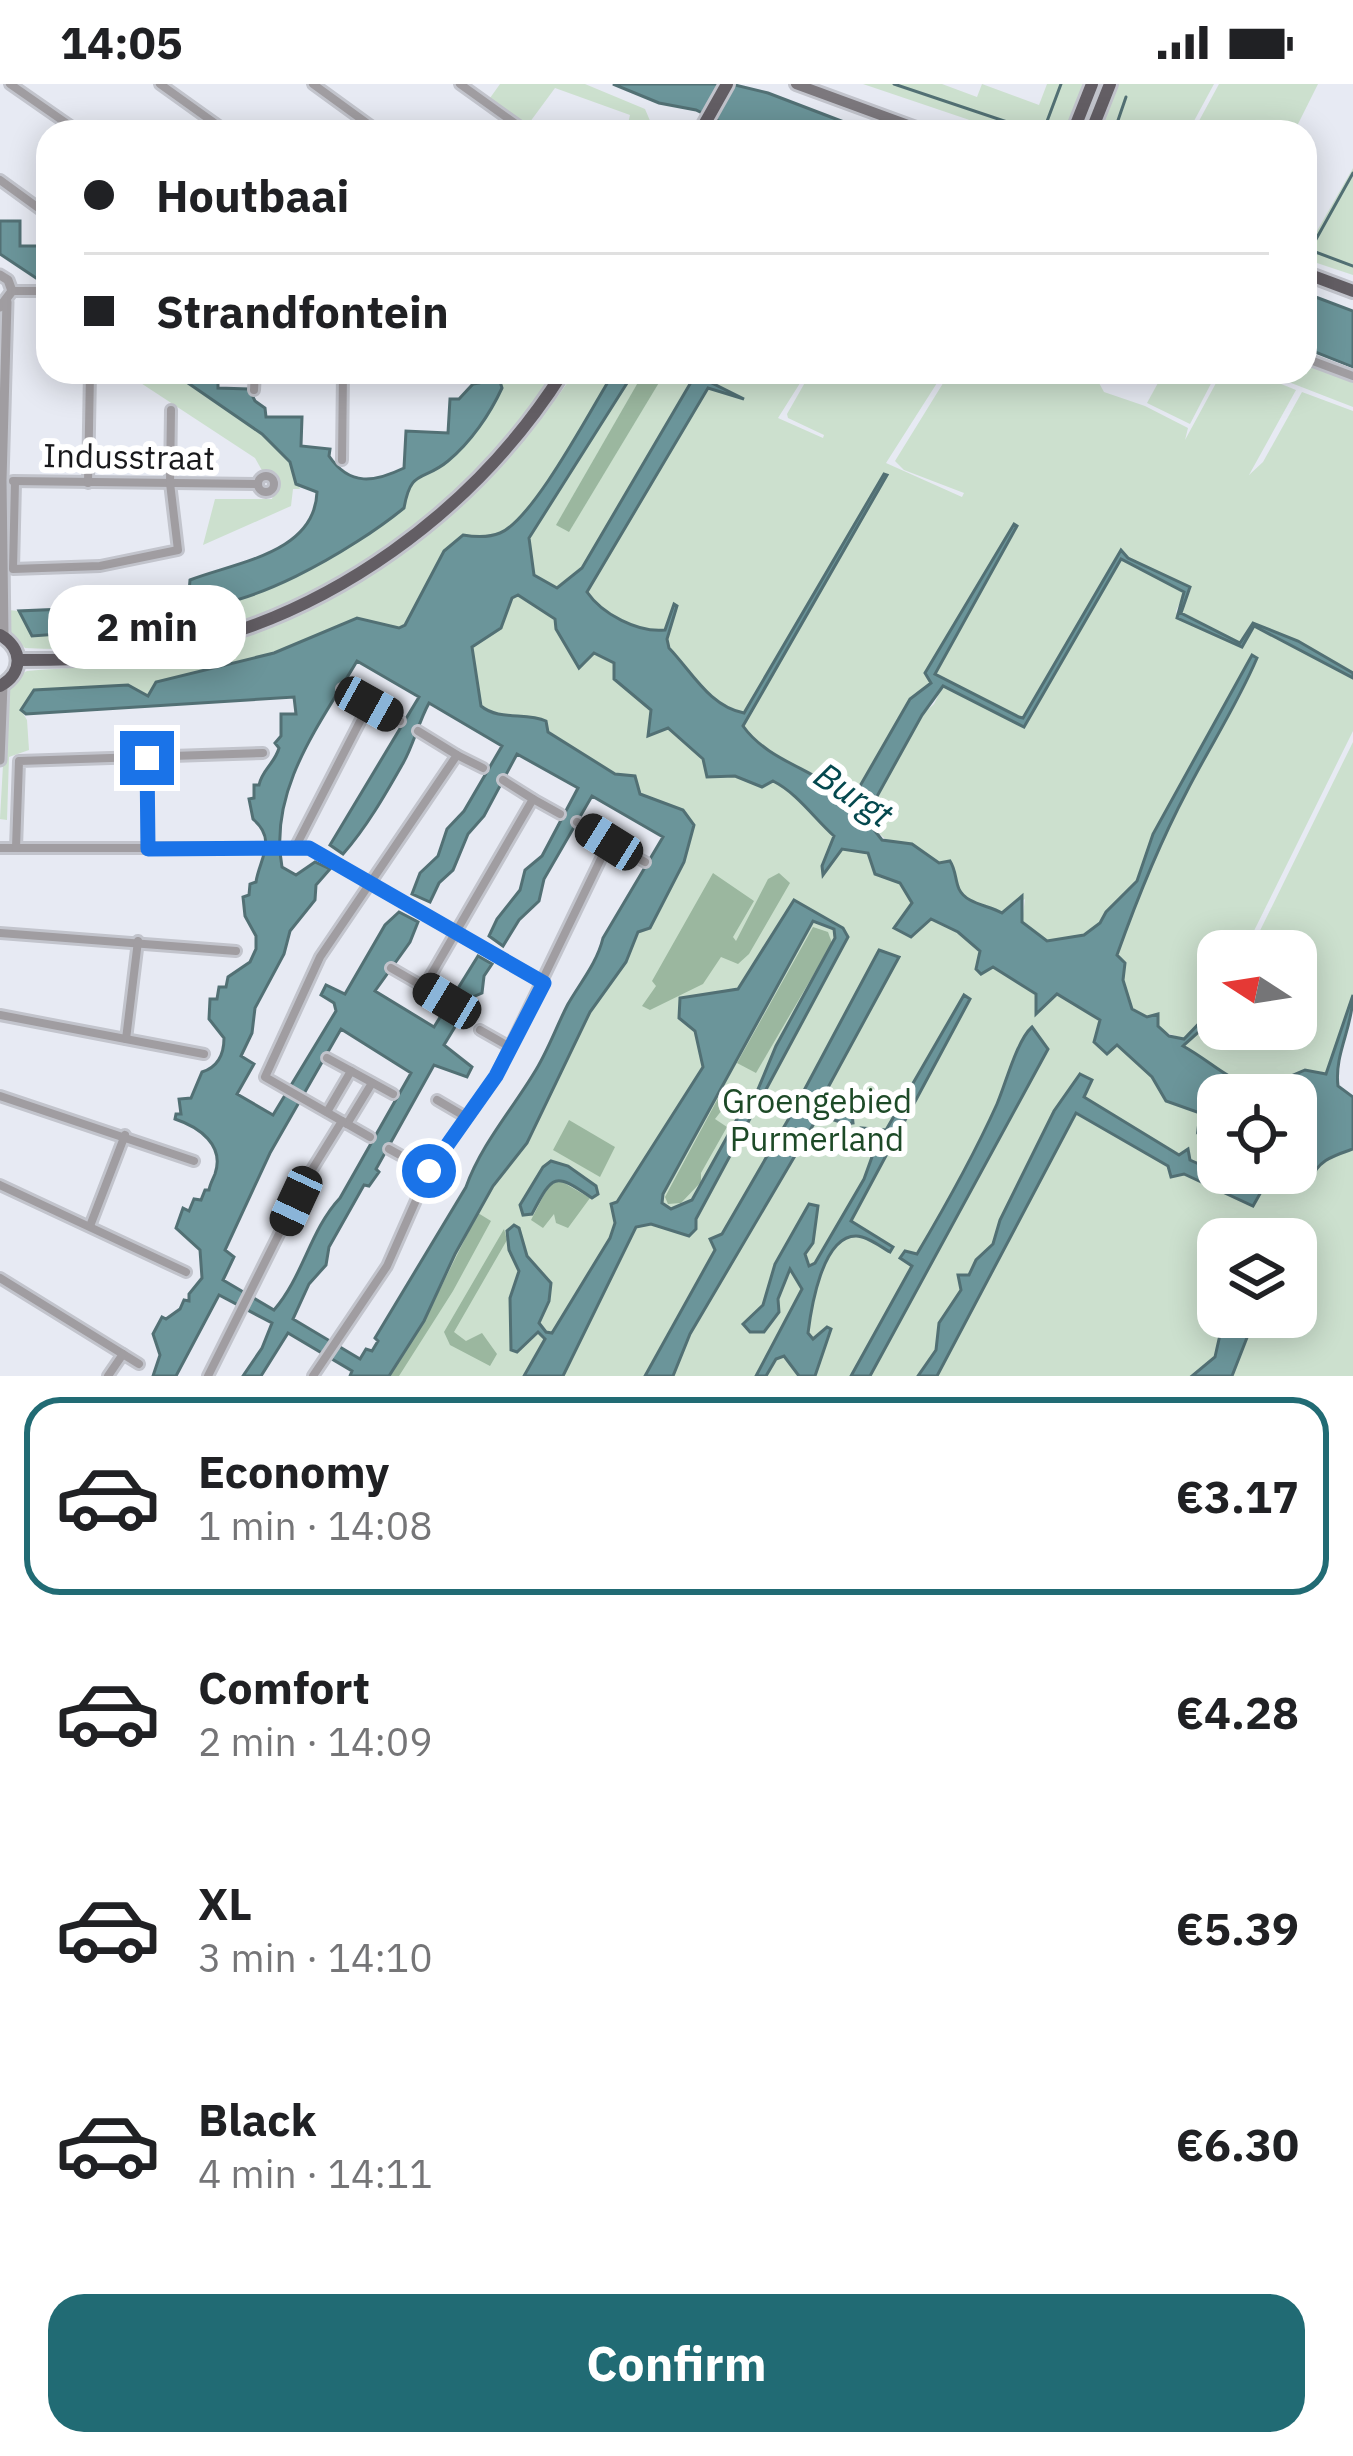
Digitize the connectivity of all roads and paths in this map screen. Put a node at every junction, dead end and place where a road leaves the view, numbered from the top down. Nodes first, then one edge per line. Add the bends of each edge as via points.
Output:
1 (10, 84) edge
2 (32, 84) edge
3 (160, 84) edge
4 (184, 84) edge
5 (313, 84) edge
6 (333, 84) edge
7 (460, 84) edge
8 (727, 84) edge
9 (796, 84) edge
10 (1092, 84) edge
11 (1110, 84) edge
12 (327, 93) junction
13 (25, 95) junction
14 (176, 96) junction
15 (61, 120) edge
16 (210, 120) edge
17 (363, 120) edge
18 (510, 120) edge
19 (707, 120) edge
20 (894, 120) edge
21 (1078, 120) edge
22 (1096, 120) edge
23 (0, 180) edge
24 (36, 206) edge
25 (0, 275) edge
26 (1317, 278) edge
27 (1353, 291) edge
28 (36, 293) edge
29 (6, 300) edge
30 (1317, 362) edge
31 (1353, 376) edge
32 (90, 384) edge
33 (254, 384) edge
34 (343, 384) edge
35 (554, 384) edge
36 (254, 390) dead end
37 (171, 410) dead end
38 (342, 460) dead end
39 (6, 480) edge
40 (88, 483) junction
41 (170, 483) junction
42 (258, 484) dead end
43 (2, 635) edge
44 (19, 660) junction
45 (2, 685) edge
46 (342, 689) dead end
47 (369, 704) junction
48 (400, 721) dead end
49 (418, 731) dead end
50 (263, 753) dead end
51 (458, 755) junction
52 (147, 758) junction
53 (0, 760) edge
54 (484, 768) dead end
55 (503, 780) dead end
56 (533, 799) junction
57 (560, 814) dead end
58 (577, 822) dead end
59 (609, 842) junction
60 (0, 848) edge
61 (16, 848) junction
62 (148, 849) junction
63 (295, 849) junction
64 (645, 862) dead end
65 (370, 884) junction
66 (454, 932) junction
67 (0, 933) edge
68 (137, 941) junction
69 (236, 951) dead end
70 (391, 968) dead end
71 (544, 983) junction
72 (424, 987) junction
73 (447, 1001) dead end
74 (0, 1015) edge
75 (481, 1030) dead end
76 (126, 1039) junction
77 (510, 1047) junction
78 (204, 1054) dead end
79 (327, 1058) dead end
80 (351, 1071) junction
81 (372, 1083) junction
82 (393, 1094) dead end
83 (0, 1096) edge
84 (437, 1100) dead end
85 (327, 1112) junction
86 (466, 1117) junction
87 (344, 1122) junction
88 (125, 1135) junction
89 (370, 1138) dead end
90 (389, 1149) dead end
91 (194, 1161) dead end
92 (429, 1171) junction
93 (0, 1184) edge
94 (90, 1226) junction
95 (186, 1272) dead end
96 (0, 1278) edge
97 (123, 1354) junction
98 (139, 1364) dead end
99 (108, 1376) edge
100 (208, 1376) edge
101 (313, 1376) edge

1 - 13 street
2 - 13 street
3 - 14 street
4 - 14 street
5 - 12 street
6 - 12 street
7 - 18 street
8 - 19 main road
9 - 20 main road
10 - 21 main road
11 - 22 main road
12 - 17 street
13 - 15 street
14 - 16 street
23 - 24 street
25 - 29 street via 8,280
26 - 27 main road
28 - 29 street
29 - 39 street
30 - 31 street
32 - 40 street
33 - 36 street
34 - 38 street
35 - 44 main road via 465,494 368,568 310,600 236,632 165,650
37 - 41 street
39 - 40 street, Indusstraat
39 - 41 street via 13,569 100,566 178,550
39 - 43 street
40 - 41 street, Indusstraat
41 - 42 street, Indusstraat
43 - 44 main road
44 - 45 main road
45 - 53 street
46 - 47 street
47 - 48 street
47 - 63 street
49 - 51 street
50 - 52 street
51 - 54 street
51 - 65 street
52 - 61 street via 20,761
52 - 62 street
55 - 56 street
56 - 57 street
56 - 66 street
58 - 59 street
59 - 64 street
59 - 71 street
60 - 61 street
61 - 62 street
62 - 63 street
63 - 65 street via 309,848
65 - 66 street
65 - 85 street via 320,957 265,1077
66 - 71 street
66 - 72 street
67 - 68 street
68 - 69 street
68 - 76 street
70 - 72 street
71 - 77 street
72 - 73 street
74 - 76 street
75 - 77 street
76 - 78 street
77 - 86 street
79 - 80 street
80 - 81 street
80 - 85 street
81 - 82 street
81 - 87 street
83 - 88 street
84 - 86 street
85 - 87 street
86 - 92 street
87 - 89 street
87 - 100 street
88 - 91 street
88 - 94 street
90 - 92 street
92 - 101 street via 387,1266
93 - 94 street
94 - 95 street
96 - 97 street
97 - 98 street
97 - 99 street

